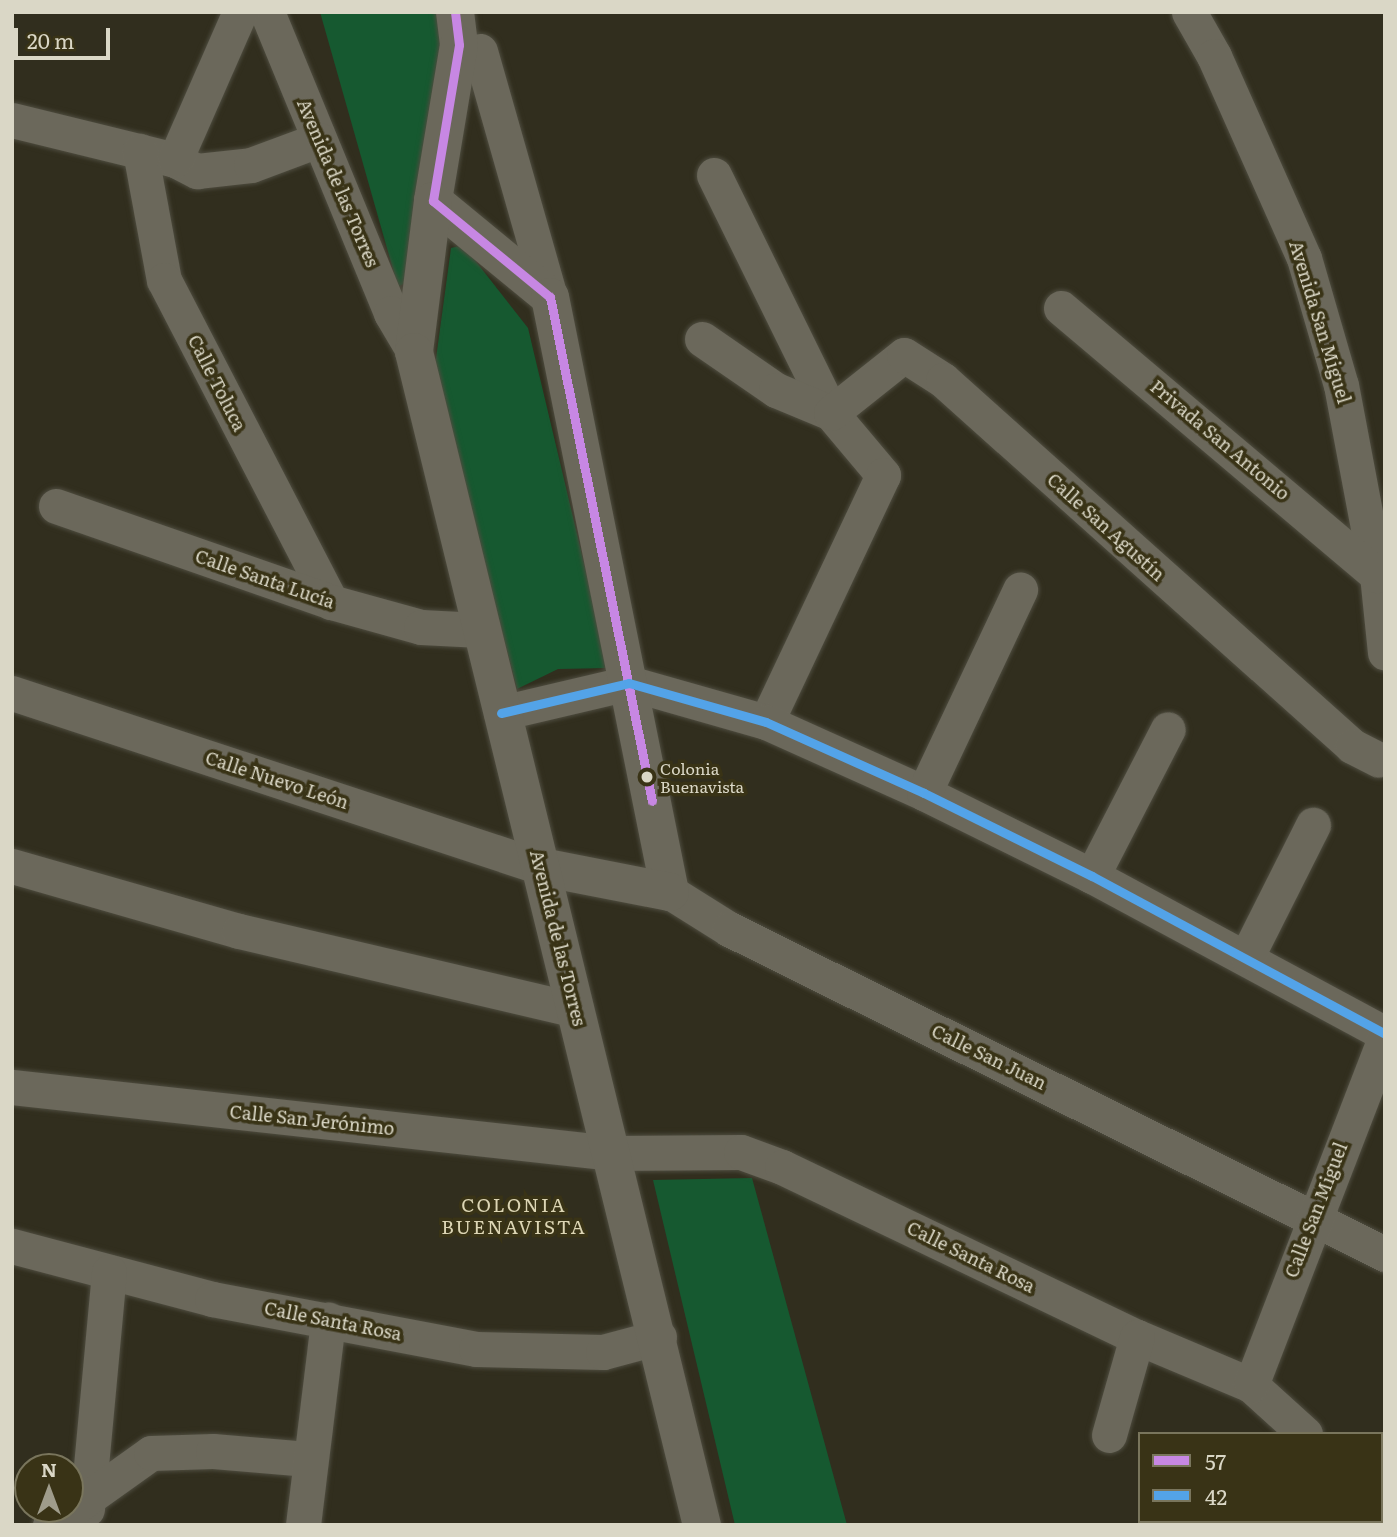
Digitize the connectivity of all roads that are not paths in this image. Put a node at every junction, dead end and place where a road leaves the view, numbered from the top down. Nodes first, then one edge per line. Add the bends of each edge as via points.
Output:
1 (240, 12) edge
2 (267, 12) edge
3 (455, 12) edge
4 (1189, 12) edge
5 (480, 51) dead end
6 (12, 120) edge
7 (318, 140) junction
8 (140, 151) junction
9 (175, 160) junction
10 (714, 175) dead end
11 (433, 201) junction
12 (550, 296) junction
13 (1061, 308) dead end
14 (702, 339) dead end
15 (414, 352) junction
16 (831, 412) junction
17 (56, 506) dead end
18 (1377, 575) junction
19 (1020, 590) dead end
20 (331, 602) junction
21 (480, 630) junction
22 (1385, 653) edge
23 (629, 684) junction
24 (12, 693) edge
25 (501, 713) junction
26 (766, 722) junction
27 (1168, 729) dead end
28 (1383, 757) edge
29 (925, 793) junction
30 (1314, 825) dead end
31 (12, 866) edge
32 (541, 867) junction
33 (1092, 876) junction
34 (670, 892) junction
35 (1247, 956) junction
36 (576, 1010) junction
37 (1385, 1035) edge
38 (12, 1087) edge
39 (613, 1153) junction
40 (1312, 1215) junction
41 (1385, 1254) edge
42 (14, 1255) edge
43 (109, 1272) junction
44 (328, 1320) junction
45 (659, 1337) junction
46 (1137, 1337) junction
47 (1251, 1385) junction
48 (1303, 1432) edge
49 (1109, 1435) dead end
50 (308, 1460) junction
51 (87, 1511) edge
52 (50, 1525) edge
53 (303, 1525) edge
54 (702, 1525) edge

1 - 9 street
2 - 7 street, Avenida de las Torres
3 - 11 street, Avenida de las Torres via 459,45
4 - 18 street, Avenida San Miguel via 1214,57 1304,258 1341,385
5 - 12 street
6 - 8 street
7 - 9 street via 224,170 197,172
7 - 15 street, Avenida de las Torres via 391,313
8 - 9 street
8 - 20 street, Calle Toluca via 164,279
10 - 16 street
11 - 12 street
11 - 15 street, Avenida de las Torres
12 - 23 street
13 - 18 street, Privada San Antonio
14 - 16 street via 776,390
15 - 21 street, Avenida de las Torres
16 - 26 street via 883,475
16 - 28 street, Calle San Agustín via 904,355 943,380 1352,746
17 - 20 street, Calle Santa Lucía
18 - 22 street, Avenida San Miguel
19 - 29 street
20 - 21 street, Calle Santa Lucía via 421,627
21 - 25 street, Avenida de las Torres
23 - 25 street
23 - 26 street
23 - 34 street
24 - 32 street, Calle Nuevo León
25 - 32 street, Avenida de las Torres
26 - 29 street
27 - 33 street
29 - 33 street
30 - 35 street
31 - 36 street via 239,932
32 - 34 street
32 - 36 street, Avenida de las Torres
33 - 35 street
34 - 40 street, Calle San Juan via 729,929
35 - 37 street
36 - 39 street, Avenida de las Torres
37 - 40 street, Calle San Miguel
38 - 39 street, Calle San Jerónimo
39 - 45 street, Avenida de las Torres
39 - 46 street, Calle Santa Rosa via 741,1152 782,1167
40 - 41 street
40 - 47 street, Calle San Miguel
42 - 43 street, Calle Santa Rosa
43 - 44 street, Calle Santa Rosa via 212,1299
43 - 51 street
44 - 45 street, Calle Santa Rosa via 476,1349 603,1352
44 - 50 street
45 - 54 street, Avenida de las Torres
46 - 47 street, Calle Santa Rosa
46 - 49 street
47 - 48 street, Calle Santa Rosa
50 - 51 street via 213,1451 151,1452
50 - 53 street
51 - 52 street

